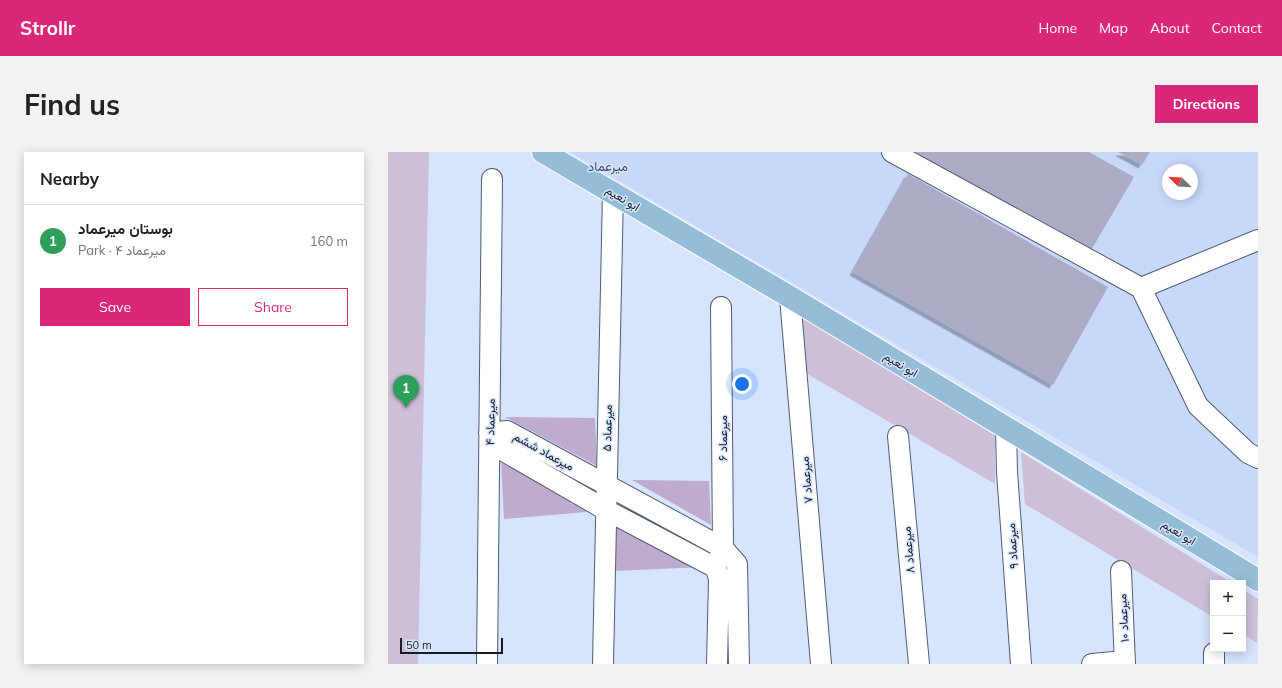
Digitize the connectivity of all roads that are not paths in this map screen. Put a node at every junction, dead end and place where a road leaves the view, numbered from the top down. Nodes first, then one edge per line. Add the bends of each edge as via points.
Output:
1 (543, 152) edge
2 (892, 152) edge
3 (492, 179) dead end
4 (613, 192) junction
5 (1258, 240) edge
6 (1141, 288) junction
7 (790, 296) junction
8 (721, 306) dead end
9 (1006, 427) junction
10 (490, 433) junction
11 (898, 436) dead end
12 (1258, 458) edge
13 (606, 485) junction
14 (606, 510) junction
15 (723, 548) junction
16 (716, 568) junction
17 (1121, 571) dead end
18 (1258, 580) edge
19 (1125, 662) edge
20 (487, 664) edge
21 (603, 664) edge
22 (717, 664) edge
23 (739, 664) edge
24 (821, 664) edge
25 (919, 664) edge
26 (1021, 664) edge
27 (1092, 664) edge

1 - 4 main road, ابو نعیم
2 - 6 street
3 - 10 street, میرعماد ۴
4 - 7 main road, ابو نعیم
4 - 13 street, میرعماد ۵
5 - 6 street
6 - 12 street via 1198,406 1248,453
7 - 9 main road, ابو نعیم
7 - 24 street, میرعماد ۷
8 - 15 street, میرعماد ۶
9 - 18 main road, ابو نعیم
9 - 26 street, میرعماد ۹
10 - 13 street, میرعماد ششم via 507,431
10 - 14 street, میرعماد ششم via 502,450
10 - 20 street, میرعماد ۴
11 - 25 street, میرعماد ۸
13 - 14 street, میرعماد ۵
13 - 15 street, میرعماد ششم
14 - 16 street, میرعماد ششم
14 - 21 street, میرعماد ۵
15 - 16 street, میرعماد ۶
15 - 23 street, میرعماد ششم via 737,564
16 - 22 street
17 - 19 street, میرعماد ۱۰
19 - 27 street

